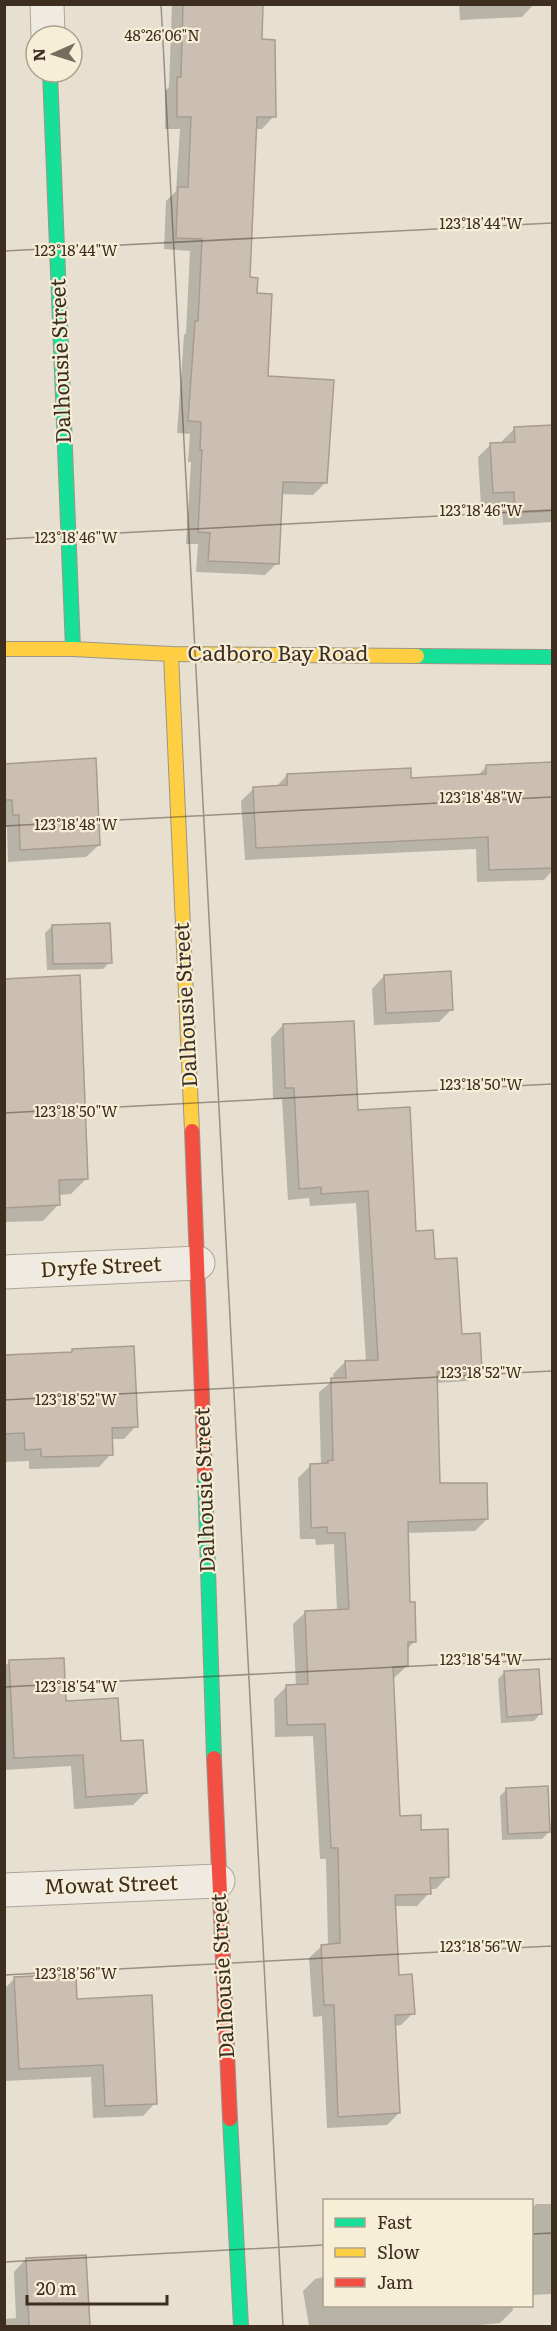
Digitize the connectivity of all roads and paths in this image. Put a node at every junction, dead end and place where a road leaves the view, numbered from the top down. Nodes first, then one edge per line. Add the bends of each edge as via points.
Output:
1 (47, 4) edge
2 (48, 24) edge
3 (50, 84) edge
4 (4, 649) edge
5 (73, 649) junction
6 (171, 654) junction
7 (552, 657) edge
8 (198, 1263) junction
9 (4, 1272) edge
10 (218, 1881) junction
11 (4, 1890) edge
12 (242, 2326) edge

1 - 2 street
3 - 5 street, Dalhousie Street
4 - 5 street, Cadboro Bay Road
5 - 6 street, Cadboro Bay Road
6 - 7 street, Cadboro Bay Road
6 - 8 street, Dalhousie Street
8 - 9 street, Dryfe Street
8 - 10 street, Dalhousie Street
10 - 11 street, Mowat Street
10 - 12 street, Dalhousie Street

